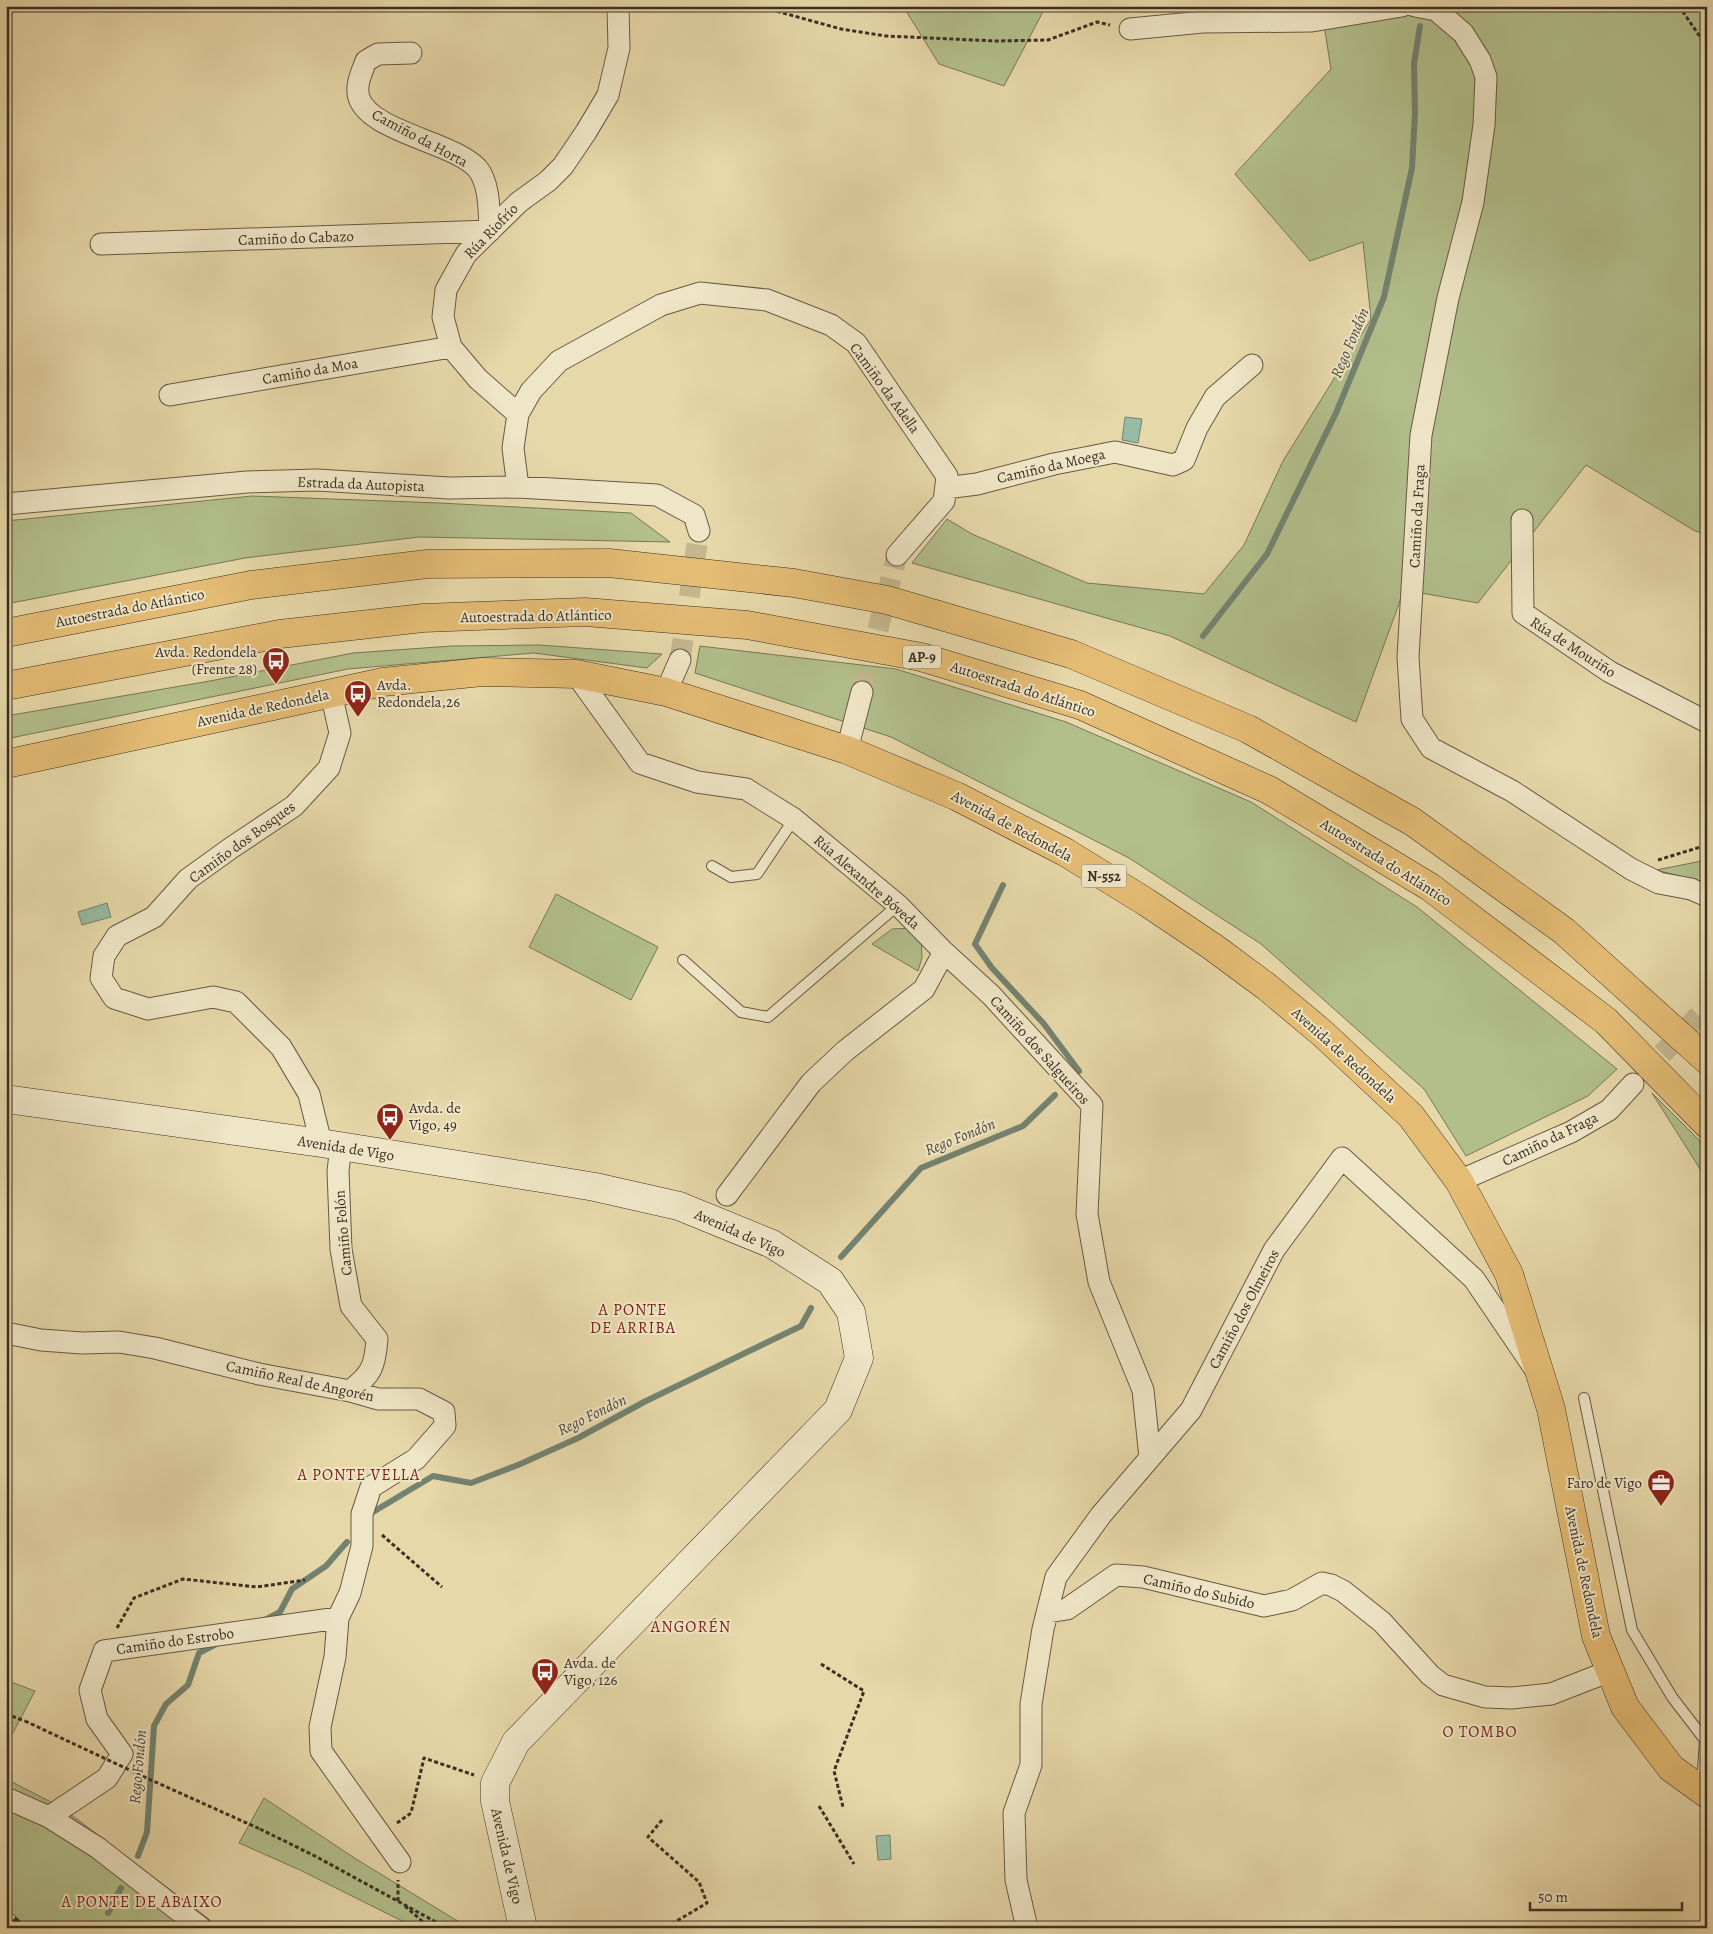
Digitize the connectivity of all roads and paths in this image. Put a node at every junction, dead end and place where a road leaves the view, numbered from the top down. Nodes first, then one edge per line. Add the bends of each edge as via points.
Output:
1 (618, 6) edge
2 (758, 6) edge
3 (1402, 6) edge
4 (1414, 6) edge
5 (1678, 6) edge
6 (1130, 29) joint
7 (1707, 47) edge
8 (411, 53) dead end
9 (490, 231) junction
10 (102, 244) dead end
11 (452, 347) junction
12 (1252, 365) dead end
13 (170, 395) dead end
14 (518, 414) junction
15 (518, 487) junction
16 (946, 488) junction
17 (6, 504) edge
18 (1522, 520) dead end
19 (699, 531) tunnel mouth
20 (897, 555) tunnel mouth
21 (6, 633) edge
22 (680, 660) tunnel mouth
23 (576, 674) junction
24 (6, 686) edge
25 (666, 692) junction
26 (862, 692) tunnel mouth
27 (331, 693) junction
28 (1707, 722) edge
29 (847, 750) junction
30 (6, 764) edge
31 (794, 818) junction
32 (1707, 846) edge
33 (712, 866) dead end
34 (1631, 869) junction
35 (1707, 896) edge
36 (898, 905) junction
37 (944, 952) junction
38 (683, 960) dead end
39 (1707, 1060) edge
40 (1633, 1084) tunnel mouth
41 (6, 1099) edge
42 (1707, 1124) edge
43 (331, 1145) junction
44 (1459, 1181) junction
45 (727, 1195) dead end
46 (6, 1333) edge
47 (1542, 1379) junction
48 (350, 1391) junction
49 (1584, 1398) dead end
50 (1150, 1458) junction
51 (362, 1519) junction
52 (305, 1580) dead end
53 (442, 1587) dead end
54 (1048, 1612) junction
55 (338, 1618) junction
56 (104, 1650) junction
57 (821, 1664) dead end
58 (1610, 1670) junction
59 (6, 1714) edge
60 (496, 1783) junction
61 (1704, 1792) edge
62 (6, 1798) edge
63 (819, 1806) dead end
64 (842, 1807) dead end
65 (49, 1817) junction
66 (662, 1820) dead end
67 (381, 1835) junction
68 (400, 1862) joint
69 (854, 1864) dead end
70 (397, 1900) junction
71 (201, 1928) edge
72 (430, 1928) edge
73 (447, 1928) edge
74 (524, 1928) edge
75 (666, 1928) edge
76 (1027, 1928) edge

1 - 9 street, Rúa Riofrío via 619,48 608,95 563,166
2 - 6 path via 840,29 886,36 1048,40 1097,22
3 - 6 street via 1312,20 1203,22
4 - 34 street, Camiño da Fraga via 1436,10 1463,33 1480,60 1486,77 1484,125 1474,202 1448,298 1421,435 1408,657 1412,719 1431,748 1512,791
5 - 7 path
8 - 9 street, Camiño da Horta via 378,54 366,60 358,82 359,98 370,114 462,158 477,169 489,194
9 - 10 street, Camiño do Cabazo
9 - 11 street, Rúa Riofrío via 466,254 446,290 443,317
11 - 13 street, Camiño da Moa
11 - 14 street, Rúa Riofrío via 478,379
12 - 16 street, Camiño da Moega via 1215,397 1184,460 1173,465 1115,452 977,484
14 - 15 street via 513,448
14 - 16 street, Camiño da Adella via 531,391 559,361 660,304 700,293 767,300 831,325 856,342 947,476
15 - 17 street, Estrada da Autopista via 457,488 317,480 248,482
15 - 19 street, Estrada da Autopista via 657,495 694,515
16 - 20 street via 944,501
18 - 28 street, Rúa de Mouriño via 1523,614 1610,672
21 - 39 highway, Autoestrada do Atlántico via 251,585 427,564 609,563 794,583 887,600 1071,654 1248,728 1413,822 1564,931
22 - 25 street
23 - 25 highway, Avenida de Redondela / N-552
23 - 27 highway, Avenida de Redondela / N-552 via 482,672 382,682
23 - 31 street, Rúa Alexandre Bóveda via 640,763 697,782 746,790
24 - 42 highway, Autoestrada do Atlántico / AP-9 via 280,634 424,618 575,613 747,625 921,657 1080,705 1269,790 1430,887 1599,1016
25 - 29 highway, Avenida de Redondela / N-552
26 - 29 street
27 - 30 highway, Avenida de Redondela / N-552
27 - 43 street, Camiño dos Bosques via 340,732 329,768 294,806 188,879 154,918 117,936 104,956 101,978 114,998 148,1009 213,997 236,1002 281,1048 309,1094
29 - 44 highway, Avenida de Redondela / N-552 via 956,796 1064,852 1213,947 1267,986 1322,1033 1410,1116
31 - 33 lane via 757,874 731,877
31 - 36 street, Rúa Alexandre Bóveda
32 - 34 path
34 - 35 street, Camiño da Fraga via 1659,883 1691,889
36 - 37 street, Rúa Alexandre Bóveda
36 - 38 lane via 768,1017 741,1012
37 - 45 street via 924,989 845,1051 811,1084
37 - 50 street, Camiño dos Salgueiros via 991,995 1092,1105 1087,1214 1099,1282 1143,1390
40 - 44 street, Camiño da Fraga via 1609,1110 1571,1132
41 - 43 main road, Avenida de Vigo
43 - 48 street, Camiño Folón via 338,1170 341,1250 351,1306 377,1339 375,1363 362,1382
43 - 60 main road, Avenida de Vigo via 595,1187 679,1206 772,1244 830,1281 852,1312 859,1358 838,1410 516,1742
44 - 47 highway, Avenida de Redondela / N-552 via 1509,1274
46 - 48 street, Camiño Real de Angorén via 41,1340 119,1342 155,1348 259,1374
47 - 50 street, Camiño dos Olmeiros via 1474,1279 1342,1158 1274,1250 1191,1410
47 - 58 highway, Avenida de Redondela / N-552 via 1551,1409 1596,1636
48 - 51 street, Camiño Real de Angorén via 378,1399 419,1399 444,1412 445,1426 416,1459 371,1487
49 - 61 lane via 1632,1630 1672,1697 1705,1740
50 - 54 street, Camiño dos Olmeiros via 1101,1515 1056,1577
51 - 53 path
51 - 55 street, Camiño Real de Angorén via 362,1546 350,1593
52 - 56 path via 257,1587 183,1579 134,1598
54 - 58 street, Camiño do Subido via 1067,1609 1116,1575 1143,1577 1264,1606 1292,1600 1322,1583 1343,1591 1382,1622 1443,1685 1485,1697 1512,1698 1551,1694
54 - 76 street via 1031,1704 1032,1765 1014,1813 1016,1880
55 - 56 street, Camiño do Estrobo
55 - 67 street, Camiño Real de Angorén via 335,1656 320,1727 321,1751
56 - 65 street, Camiño do Estrobo via 90,1690 97,1719 122,1754 107,1778
57 - 64 path via 864,1692 834,1771
58 - 61 highway, Avenida de Redondela / N-552 via 1625,1707 1671,1768
59 - 70 path, bridge via 260,1829
60 - 67 path via 424,1758 411,1813
60 - 74 main road, Avenida de Vigo via 498,1820
62 - 65 street
63 - 69 path
65 - 71 street via 98,1848
66 - 75 path via 648,1837 699,1882 707,1903
67 - 68 street, Camiño Real de Angorén
68 - 70 path
70 - 72 path
70 - 73 path

